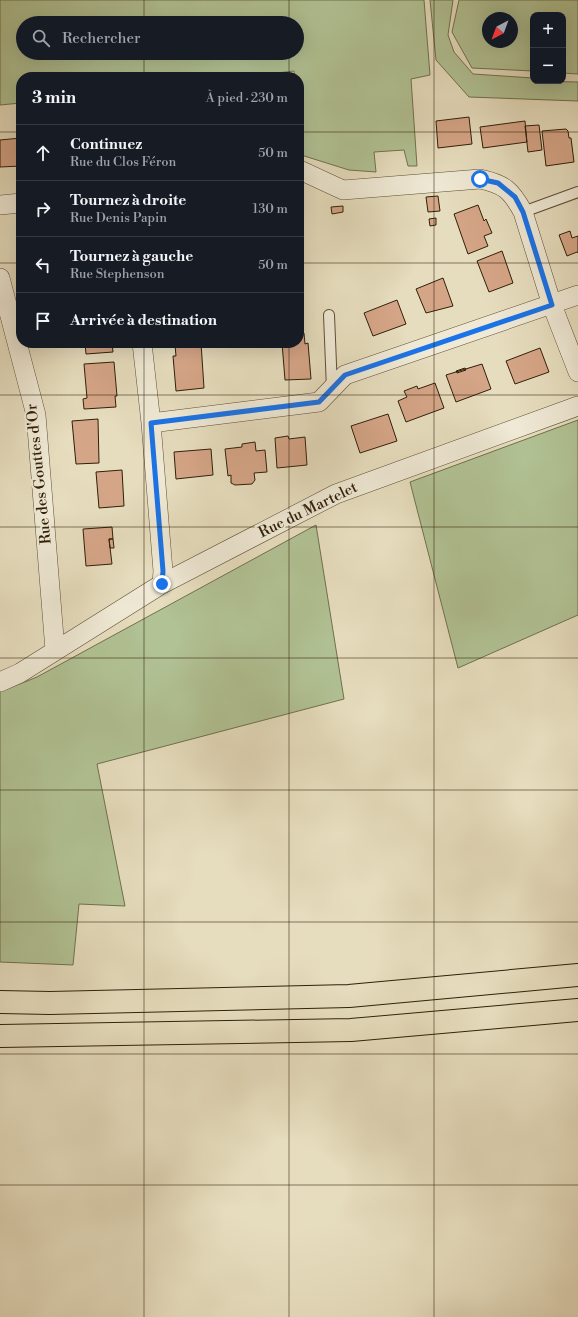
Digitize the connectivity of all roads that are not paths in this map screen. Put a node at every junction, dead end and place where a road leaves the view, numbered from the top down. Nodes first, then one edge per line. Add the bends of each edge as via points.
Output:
1 (304, 172) edge
2 (578, 192) edge
3 (16, 203) edge
4 (0, 205) edge
5 (523, 212) junction
6 (0, 278) edge
7 (578, 295) edge
8 (552, 305) junction
9 (329, 315) dead end
10 (16, 339) edge
11 (18, 348) edge
12 (143, 348) edge
13 (578, 372) edge
14 (332, 389) junction
15 (578, 406) edge
16 (151, 423) junction
17 (162, 584) junction
18 (55, 650) junction
19 (0, 682) edge
20 (578, 975) edge
21 (0, 1002) edge
22 (578, 1010) edge
23 (0, 1036) edge

1 - 5 street via 343,190 480,179 498,183 515,197
2 - 5 lane
3 - 4 street
5 - 8 street
6 - 10 street, Rue des Gouttes d'Or
7 - 8 street
8 - 13 street
8 - 14 street via 345,375
9 - 14 lane
11 - 18 street, Rue des Gouttes d'Or via 36,415
12 - 16 street
14 - 16 street via 319,402
15 - 17 street, Rue du Martelet via 336,494
16 - 17 street
17 - 18 street, Rue du Martelet
18 - 19 street, Rue du Martelet via 20,673
20 - 21 highway via 348,996
22 - 23 highway via 351,1030

